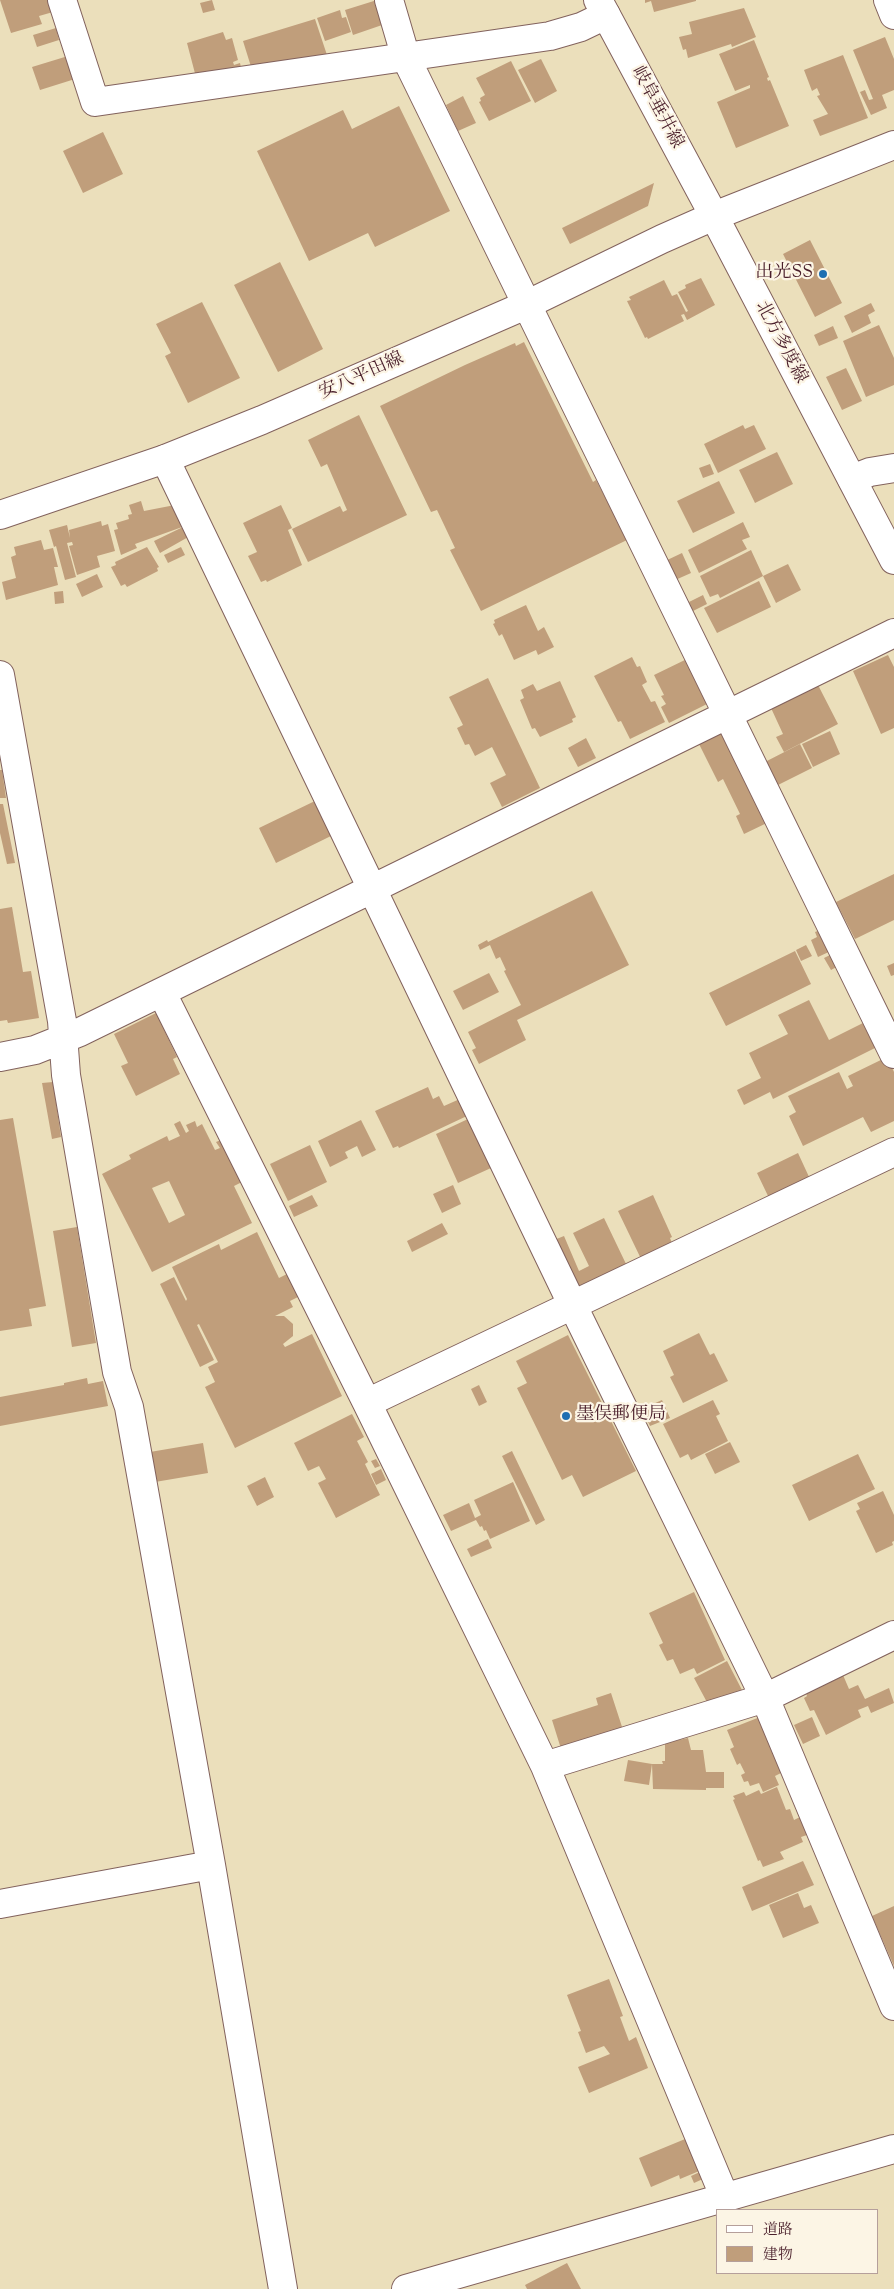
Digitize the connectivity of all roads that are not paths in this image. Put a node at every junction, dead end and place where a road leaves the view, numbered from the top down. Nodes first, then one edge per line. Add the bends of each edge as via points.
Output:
1 (62, 0) edge
2 (389, 0) edge
3 (888, 0) edge
4 (602, 7) edge
5 (894, 15) edge
6 (406, 58) junction
7 (894, 145) edge
8 (714, 216) junction
9 (526, 305) junction
10 (165, 459) junction
11 (894, 468) edge
12 (852, 480) junction
13 (0, 515) edge
14 (894, 560) edge
15 (894, 633) edge
16 (0, 675) edge
17 (728, 715) junction
18 (371, 889) junction
19 (162, 993) junction
20 (62, 1039) junction
21 (894, 1054) edge
22 (0, 1057) edge
23 (894, 1152) edge
24 (573, 1306) junction
25 (367, 1403) junction
26 (894, 1635) edge
27 (765, 1698) junction
28 (545, 1766) junction
29 (211, 1865) junction
30 (0, 1904) edge
31 (894, 2006) edge
32 (894, 2149) edge
33 (725, 2198) junction
34 (283, 2289) edge
35 (406, 2289) edge

1 - 6 street via 95,102
2 - 6 street
3 - 5 street
4 - 6 street via 581,27 550,36
4 - 8 street, 岐阜垂井線
6 - 9 street
7 - 8 street
8 - 9 street, 安八平田線
8 - 12 street, 北方多度線
9 - 10 street, 安八平田線
9 - 17 street
10 - 13 street, 安八平田線
10 - 18 street
11 - 12 street via 870,472
12 - 14 street, 北方多度線
15 - 17 street
16 - 20 street via 62,1022
17 - 18 street
17 - 21 street
18 - 19 street
18 - 24 street
19 - 20 street
19 - 25 street
20 - 22 street via 35,1050
20 - 29 street via 118,1372 129,1407
23 - 24 street
24 - 25 street
24 - 27 street
25 - 28 street
26 - 27 street
27 - 28 street
27 - 31 street
28 - 33 street
29 - 30 street
29 - 34 street
32 - 33 street
33 - 35 street

